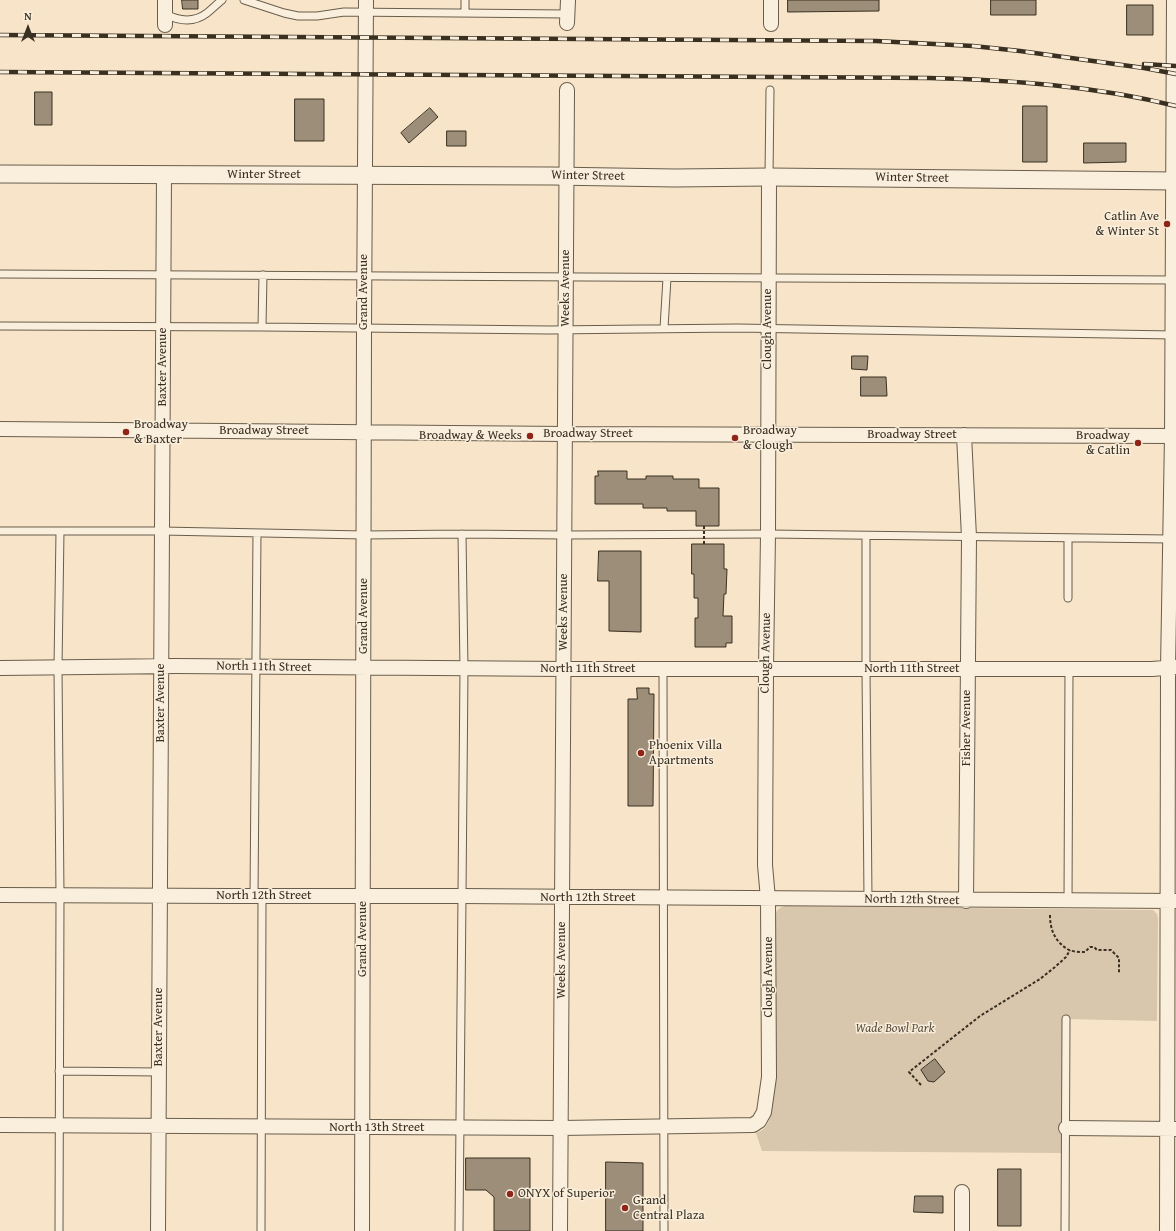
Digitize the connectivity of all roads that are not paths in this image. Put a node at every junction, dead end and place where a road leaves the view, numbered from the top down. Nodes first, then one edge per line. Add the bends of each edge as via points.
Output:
1 (222, 0) edge
2 (244, 0) edge
3 (268, 0) edge
4 (465, 0) edge
5 (568, 0) edge
6 (772, 0) edge
7 (1174, 0) edge
8 (366, 6) edge
9 (268, 8) junction
10 (165, 13) edge
11 (465, 13) junction
12 (568, 19) joint
13 (772, 24) dead end
14 (567, 90) dead end
15 (770, 90) dead end
16 (0, 174) edge
17 (365, 174) junction
18 (164, 175) junction
19 (566, 176) junction
20 (769, 177) junction
21 (1174, 181) edge
22 (0, 274) edge
23 (163, 275) junction
24 (263, 275) junction
25 (365, 276) junction
26 (566, 277) junction
27 (666, 278) junction
28 (768, 278) junction
29 (1174, 280) edge
30 (0, 326) edge
31 (163, 326) junction
32 (262, 327) junction
33 (364, 328) junction
34 (664, 328) junction
35 (768, 329) junction
36 (566, 330) junction
37 (1174, 335) edge
38 (0, 429) edge
39 (163, 431) junction
40 (364, 431) junction
41 (565, 434) junction
42 (768, 435) junction
43 (964, 435) junction
44 (1174, 436) edge
45 (0, 531) edge
46 (60, 531) junction
47 (162, 531) junction
48 (257, 533) junction
49 (462, 534) junction
50 (768, 534) junction
51 (364, 535) junction
52 (564, 535) junction
53 (866, 536) junction
54 (968, 537) junction
55 (1068, 539) junction
56 (1169, 540) junction
57 (1068, 598) dead end
58 (161, 666) junction
59 (255, 667) junction
60 (1172, 667) edge
61 (0, 668) edge
62 (58, 668) junction
63 (364, 668) junction
64 (464, 669) junction
65 (564, 669) junction
66 (766, 669) junction
67 (866, 669) junction
68 (967, 669) junction
69 (1069, 669) junction
70 (663, 670) junction
71 (1172, 765) edge
72 (0, 895) edge
73 (160, 895) junction
74 (60, 896) junction
75 (258, 896) junction
76 (462, 896) junction
77 (362, 897) junction
78 (562, 897) junction
79 (663, 898) junction
80 (768, 899) junction
81 (868, 899) junction
82 (966, 901) junction
83 (1172, 901) edge
84 (1068, 902) junction
85 (1066, 1019) dead end
86 (59, 1071) junction
87 (158, 1072) junction
88 (0, 1125) edge
89 (60, 1125) junction
90 (159, 1125) junction
91 (753, 1125) joint
92 (262, 1126) junction
93 (664, 1126) junction
94 (362, 1128) junction
95 (460, 1128) junction
96 (561, 1128) junction
97 (1066, 1128) junction
98 (1172, 1129) edge
99 (962, 1192) dead end
100 (59, 1231) edge
101 (158, 1231) edge
102 (260, 1231) edge
103 (362, 1231) edge
104 (459, 1231) edge
105 (560, 1231) edge
106 (664, 1231) edge
107 (962, 1231) edge
108 (1065, 1231) edge
109 (1167, 1231) edge

1 - 10 lane via 206,13 190,20 175,19
2 - 9 lane
3 - 9 lane
4 - 11 lane
5 - 12 street
6 - 13 street
7 - 21 street
8 - 9 lane via 308,17
8 - 11 lane
8 - 17 street, Grand Avenue
11 - 12 lane
14 - 19 street, Weeks Avenue
15 - 20 lane
16 - 18 street, Winter Street
17 - 18 street, Winter Street
17 - 19 street, Winter Street
17 - 25 street, Grand Avenue
18 - 23 street, Baxter Avenue
19 - 20 street, Winter Street
19 - 26 street, Weeks Avenue
20 - 21 street, Winter Street
20 - 28 street, Clough Avenue
21 - 29 street
22 - 23 lane
23 - 24 lane
23 - 31 street, Baxter Avenue
24 - 25 lane
24 - 32 lane
25 - 26 lane
25 - 33 street, Grand Avenue
26 - 27 lane
26 - 36 street, Weeks Avenue
27 - 28 lane
27 - 34 lane
28 - 29 lane
28 - 35 street, Clough Avenue
29 - 37 street
30 - 31 lane
31 - 32 lane
31 - 39 street, Baxter Avenue
32 - 33 lane
33 - 36 lane
33 - 40 street, Grand Avenue
34 - 35 lane
34 - 36 lane
35 - 37 lane
35 - 42 street, Clough Avenue
36 - 41 street, Weeks Avenue
37 - 44 street
38 - 39 street, Broadway Street
39 - 40 street, Broadway Street
39 - 47 street, Baxter Avenue
40 - 41 street, Broadway Street
40 - 51 street, Grand Avenue
41 - 42 street, Broadway Street
41 - 52 street, Weeks Avenue
42 - 43 street, Broadway Street
42 - 50 street, Clough Avenue
43 - 44 street, Broadway Street
43 - 54 street, Fisher Avenue
44 - 56 street
45 - 46 lane
46 - 47 lane
46 - 62 lane
47 - 48 lane
47 - 58 street, Baxter Avenue
48 - 51 lane
48 - 59 lane
49 - 51 lane
49 - 52 lane
49 - 64 lane
50 - 52 lane
50 - 53 lane
50 - 66 street, Clough Avenue
51 - 63 street, Grand Avenue
52 - 65 street, Weeks Avenue
53 - 54 lane
53 - 67 lane
54 - 55 lane
54 - 68 street, Fisher Avenue
55 - 56 lane
55 - 57 lane
56 - 60 street
58 - 59 street, North 11th Street
58 - 62 street, North 11th Street
58 - 73 street, Baxter Avenue
59 - 63 street, North 11th Street
59 - 75 lane
60 - 69 street, North 11th Street
60 - 71 street
61 - 62 street, North 11th Street
62 - 74 lane
63 - 64 street, North 11th Street
63 - 77 street, Grand Avenue
64 - 65 street, North 11th Street
64 - 76 lane
65 - 70 street, North 11th Street
65 - 78 street, Weeks Avenue
66 - 67 street, North 11th Street
66 - 70 street, North 11th Street
66 - 80 street, Clough Avenue via 765,865
67 - 68 street, North 11th Street
67 - 81 lane
68 - 69 street, North 11th Street
68 - 82 street, Fisher Avenue
69 - 84 lane
70 - 79 lane
71 - 83 street
72 - 74 street, North 12th Street
73 - 74 street, North 12th Street
73 - 75 street, North 12th Street
73 - 87 street, Baxter Avenue
74 - 86 lane
75 - 77 street, North 12th Street
75 - 92 lane
76 - 77 street, North 12th Street
76 - 78 street, North 12th Street
76 - 95 lane
77 - 94 street, Grand Avenue
78 - 79 street, North 12th Street
78 - 96 street, Weeks Avenue
79 - 80 street, North 12th Street
79 - 93 lane
80 - 81 street, North 12th Street
80 - 91 street, Clough Avenue via 769,1077 764,1112
81 - 82 street, North 12th Street
82 - 84 street, North 12th Street
83 - 84 street, North 12th Street
83 - 98 street
85 - 97 lane
86 - 87 lane
86 - 89 lane
87 - 90 street, Baxter Avenue
88 - 89 street, North 13th Street
89 - 90 street, North 13th Street
89 - 100 lane
90 - 92 street, North 13th Street
90 - 101 street, Baxter Avenue
91 - 93 street, North 13th Street
92 - 94 street, North 13th Street
92 - 102 lane
93 - 96 street, North 13th Street
93 - 106 lane
94 - 95 street, North 13th Street
94 - 103 street, Grand Avenue
95 - 96 street, North 13th Street
95 - 104 lane
96 - 105 street, Weeks Avenue
97 - 98 street
97 - 108 lane
98 - 109 street
99 - 107 street

